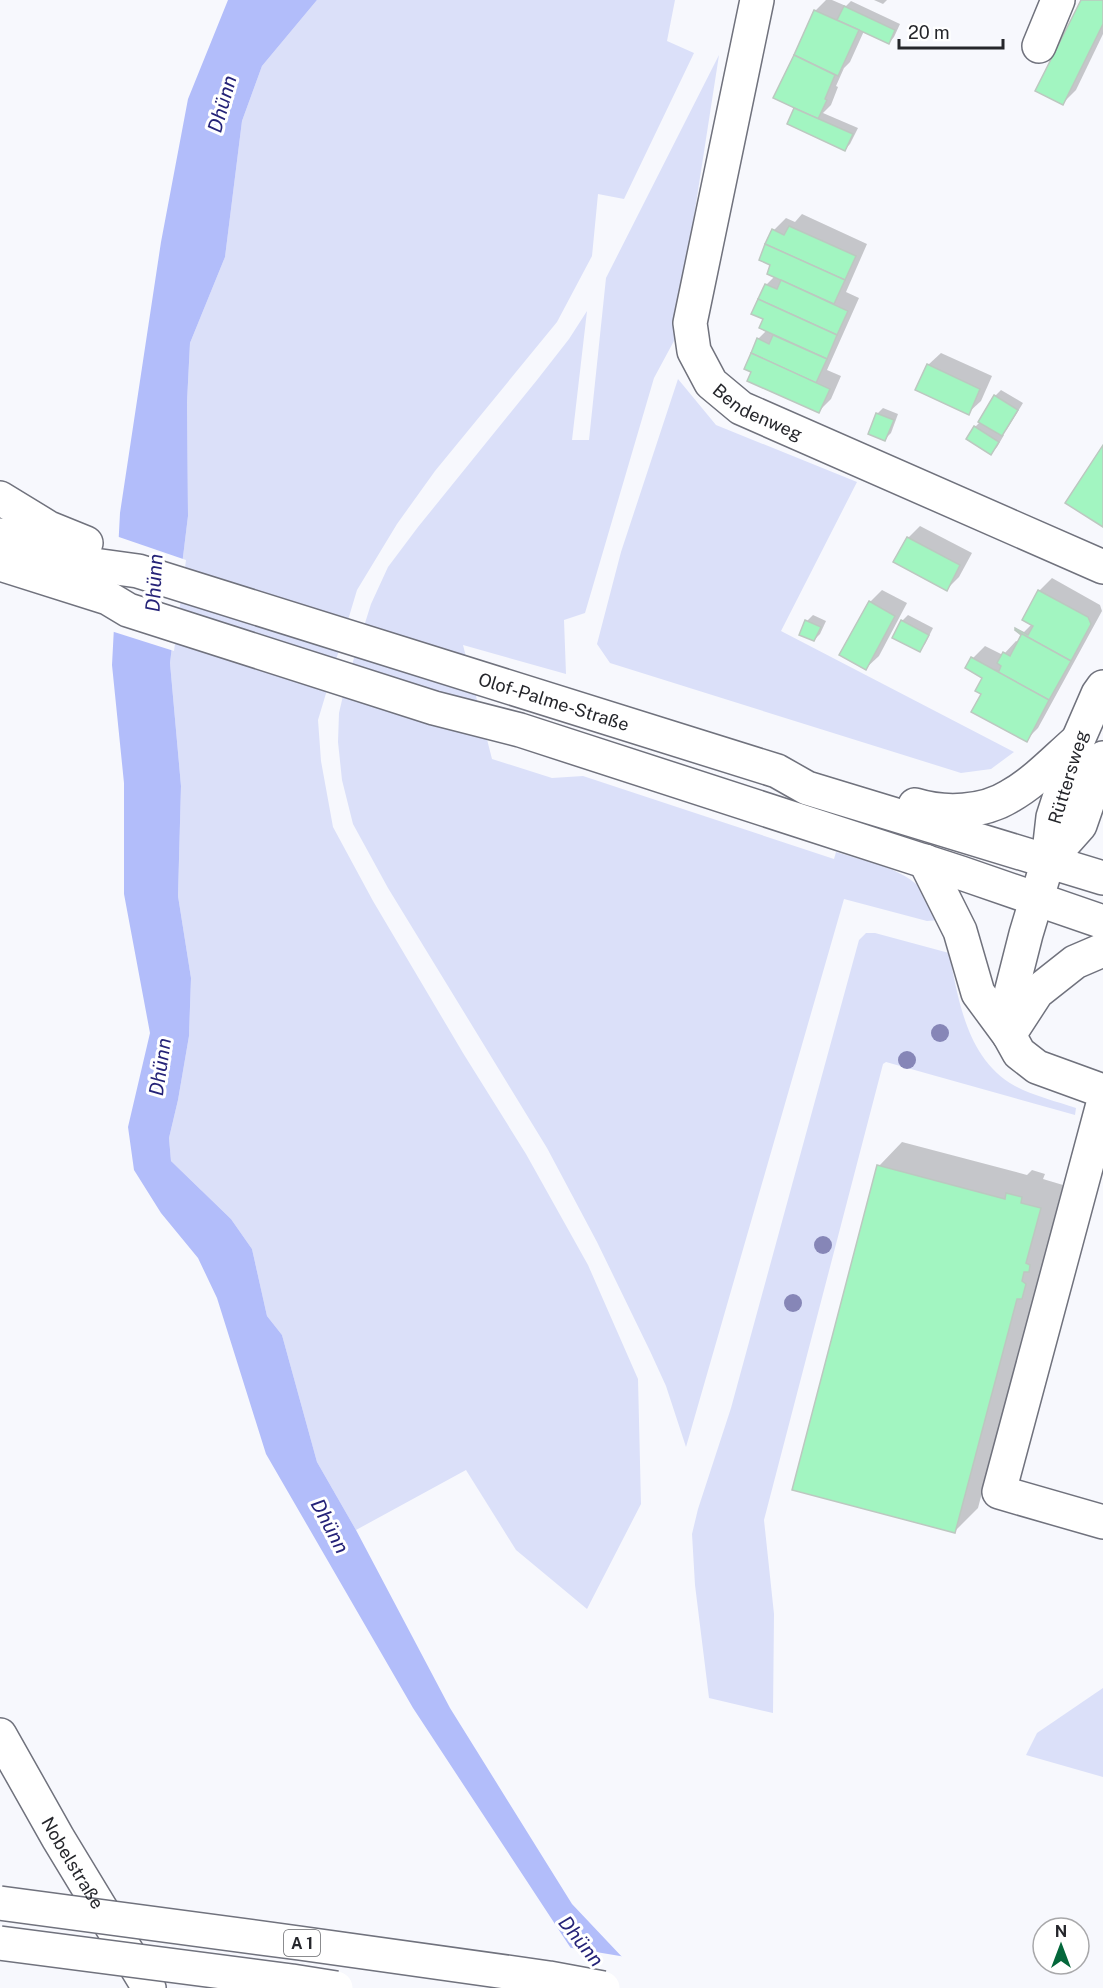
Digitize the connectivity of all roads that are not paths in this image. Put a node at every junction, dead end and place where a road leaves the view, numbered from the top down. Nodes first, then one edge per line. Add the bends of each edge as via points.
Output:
1 (757, 0) edge
2 (1058, 0) edge
3 (1039, 46) dead end
4 (0, 498) edge
5 (0, 535) edge
6 (0, 564) edge
7 (1103, 567) edge
8 (138, 571) junction
9 (0, 589) edge
10 (128, 610) junction
11 (1103, 687) edge
12 (1090, 749) edge
13 (777, 771) junction
14 (925, 861) junction
15 (1048, 861) junction
16 (1103, 878) edge
17 (1038, 898) junction
18 (1103, 922) edge
19 (1103, 950) edge
20 (1009, 1035) junction
21 (1103, 1090) edge
22 (1103, 1104) edge
23 (1093, 1178) edge
24 (1103, 1522) edge
25 (0, 1735) edge
26 (0, 1903) edge
27 (0, 1943) edge
28 (149, 1988) edge
29 (336, 1988) edge
30 (603, 1988) edge

1 - 7 main road, Bendenweg via 690,323 694,351 711,383 741,408
2 - 3 main road
4 - 8 main road via 49,528
5 - 8 main road, Olof-Palme-Straße via 87,564
6 - 10 main road via 108,598
8 - 13 main road, Olof-Palme-Straße
9 - 10 main road via 15,589 105,612
10 - 14 main road via 434,708 520,729
11 - 12 main road, Rüttersweg via 1098,694
12 - 13 main road via 1010,796 988,806 964,810 923,807 814,774
12 - 15 main road, Rüttersweg via 1053,816
13 - 15 main road, Olof-Palme-Straße via 807,788
14 - 17 main road
14 - 20 main road via 960,931 978,993
15 - 16 main road, Olof-Palme-Straße
15 - 17 main road, Rüttersweg
17 - 18 main road
17 - 20 main road via 1010,997
19 - 20 main road via 1075,962 1037,992
20 - 21 main road via 1019,1053 1037,1067
22 - 23 main road
23 - 24 main road via 999,1492
25 - 28 main road, Nobelstraße
26 - 30 main road, A 1, bridge
27 - 29 main road, A 1, bridge

